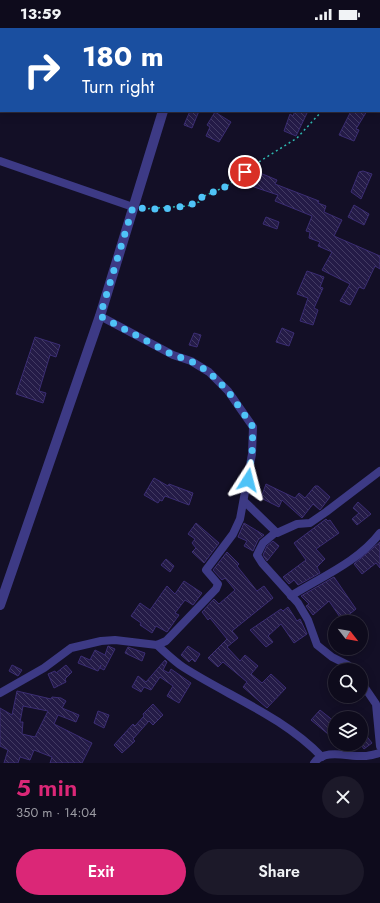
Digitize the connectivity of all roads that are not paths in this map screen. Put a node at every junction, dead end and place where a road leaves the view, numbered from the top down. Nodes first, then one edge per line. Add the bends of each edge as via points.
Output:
1 (163, 112) edge
2 (0, 161) edge
3 (133, 207) junction
4 (100, 316) junction
5 (380, 471) edge
6 (244, 502) junction
7 (276, 532) junction
8 (380, 533) edge
9 (291, 596) junction
10 (0, 605) edge
11 (157, 645) junction
12 (344, 663) edge
13 (368, 692) edge
14 (0, 693) edge
15 (380, 746) edge
16 (380, 753) edge
17 (322, 757) junction
18 (314, 763) edge

1 - 3 street
2 - 3 street
3 - 4 street
4 - 6 street via 173,355 191,361 209,372 228,391 253,427 252,454
4 - 10 street
5 - 7 street via 310,523 297,524 285,531
6 - 7 street
6 - 11 street via 233,534 206,570 218,584 216,589 166,641
7 - 9 street via 263,543 257,555
8 - 9 street via 373,542 344,565
9 - 12 street via 308,620 317,645
11 - 14 street via 115,640 71,648 44,668
11 - 17 street via 181,666 266,713 307,741
13 - 15 street via 376,704
16 - 17 street via 366,756 331,754
17 - 18 street

